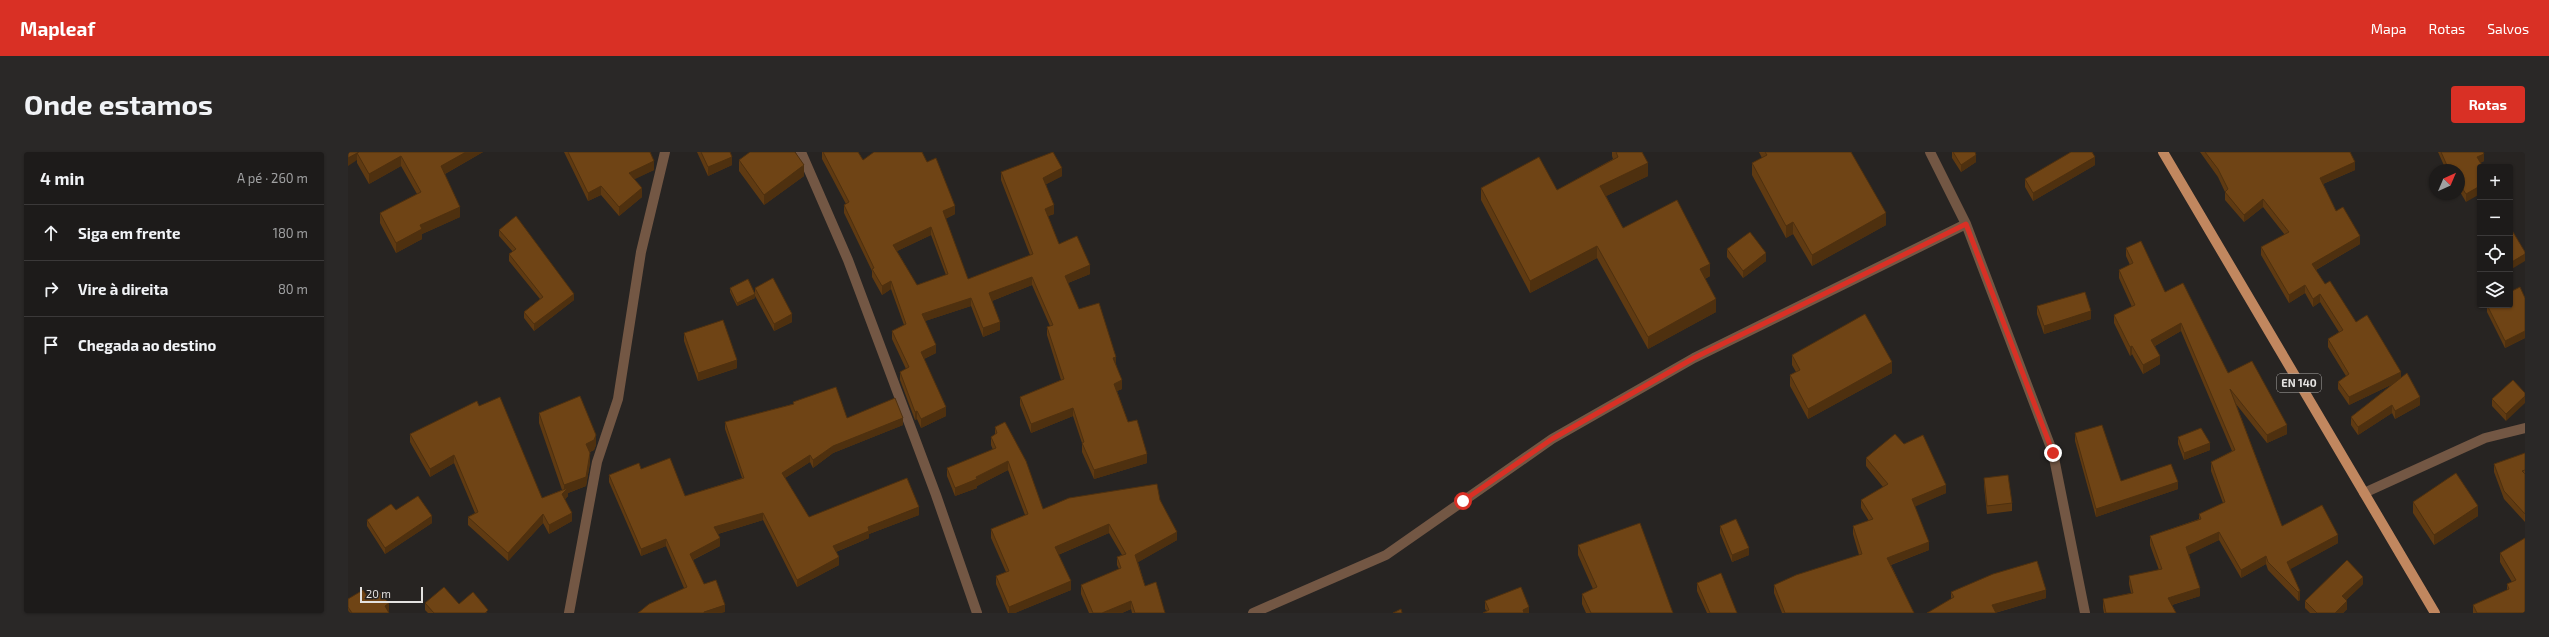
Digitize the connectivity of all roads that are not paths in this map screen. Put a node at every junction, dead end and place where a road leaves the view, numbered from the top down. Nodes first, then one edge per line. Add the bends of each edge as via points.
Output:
1 (665, 152) edge
2 (801, 152) edge
3 (1930, 152) edge
4 (2163, 152) edge
5 (1966, 224) junction
6 (2525, 428) edge
7 (2364, 493) junction
8 (569, 613) edge
9 (977, 613) edge
10 (1253, 613) edge
11 (2085, 613) edge
12 (2435, 613) edge

1 - 8 street via 641,252 618,399 597,462
2 - 9 street via 848,260
3 - 5 street
4 - 7 main road, EN 140
5 - 10 street via 1694,358 1559,435 1386,555
5 - 11 street via 2053,453
6 - 7 street via 2485,438
7 - 12 main road, EN 140

